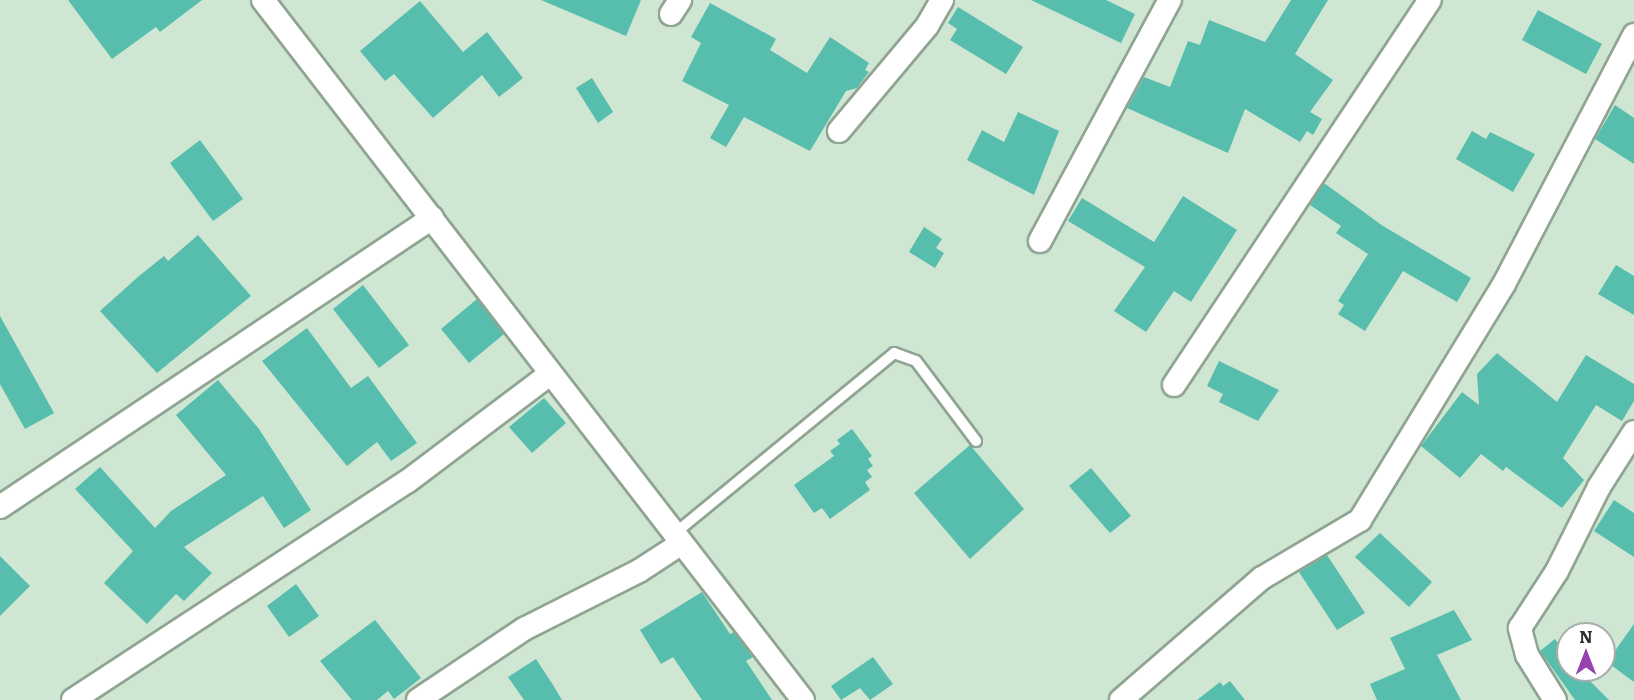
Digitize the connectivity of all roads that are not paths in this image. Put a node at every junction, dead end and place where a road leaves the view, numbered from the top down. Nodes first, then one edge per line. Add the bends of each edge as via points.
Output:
1 (263, 0) edge
2 (942, 0) edge
3 (1170, 0) edge
4 (1430, 0) edge
5 (1634, 35) edge
6 (839, 131) dead end
7 (432, 218) junction
8 (1040, 241) dead end
9 (550, 374) junction
10 (1174, 385) dead end
11 (1634, 432) edge
12 (976, 441) dead end
13 (0, 507) edge
14 (678, 539) junction
15 (74, 700) edge
16 (418, 700) edge
17 (803, 700) edge
18 (1121, 700) edge
19 (1555, 700) edge

1 - 7 street
2 - 6 street via 927,26
3 - 8 street
4 - 10 street
5 - 18 street via 1504,284 1360,520 1262,578
7 - 9 street
7 - 13 street
9 - 14 street
9 - 15 street via 408,481
11 - 19 street via 1599,487 1557,571 1520,627 1527,655
12 - 14 lane via 916,361 894,353
14 - 16 street via 639,571 524,629
14 - 17 street

